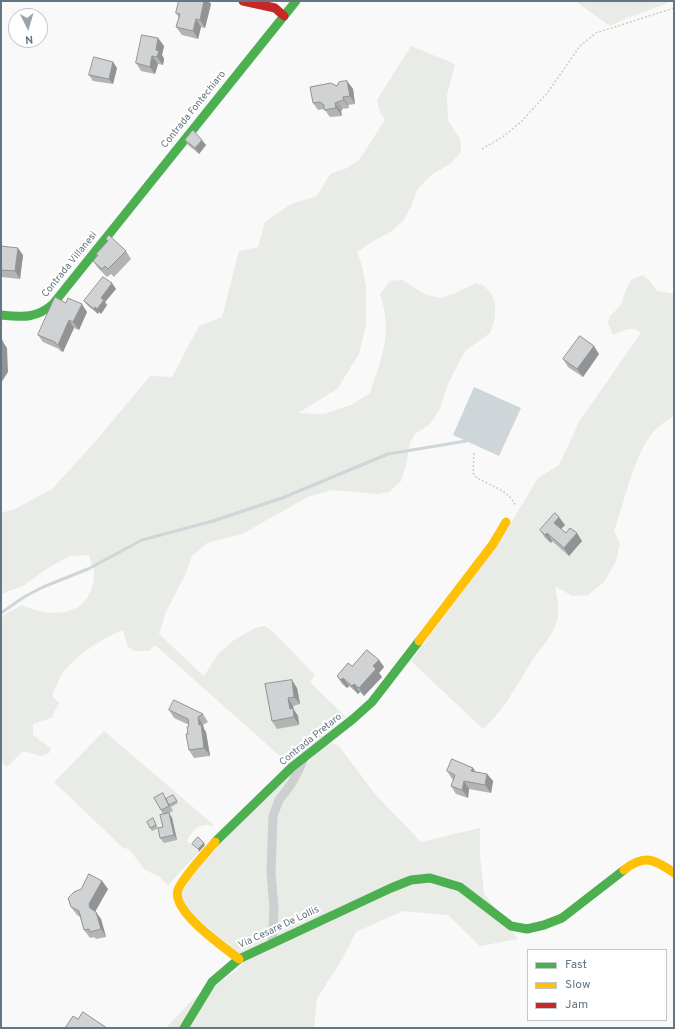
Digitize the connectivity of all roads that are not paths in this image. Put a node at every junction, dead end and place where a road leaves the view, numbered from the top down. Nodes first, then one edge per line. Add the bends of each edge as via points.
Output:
1 (243, 1) edge
2 (296, 1) edge
3 (284, 16) junction
4 (110, 234) joint
5 (1, 315) edge
6 (506, 522) dead end
7 (305, 757) junction
8 (674, 873) edge
9 (272, 944) junction
10 (239, 959) junction
11 (184, 1028) edge

1 - 3 street via 275,8
2 - 3 street, Contrada Fontechiaro
3 - 4 street, Contrada Fontechiaro
4 - 5 street, Contrada Villanesi via 45,312 30,317
6 - 7 street, Contrada Pretaro via 463,585 372,702
7 - 9 street via 292,783 279,800 274,816 271,872 274,909
7 - 10 street, Contrada Pretaro via 218,838 178,890 177,898 185,914
8 - 9 street, Via Cesare De Lollis via 658,862 634,862 562,918 527,929 511,926 460,887 430,878 410,880
9 - 10 street, Via Cesare De Lollis
10 - 11 street, Via Cesare De Lollis via 212,982

